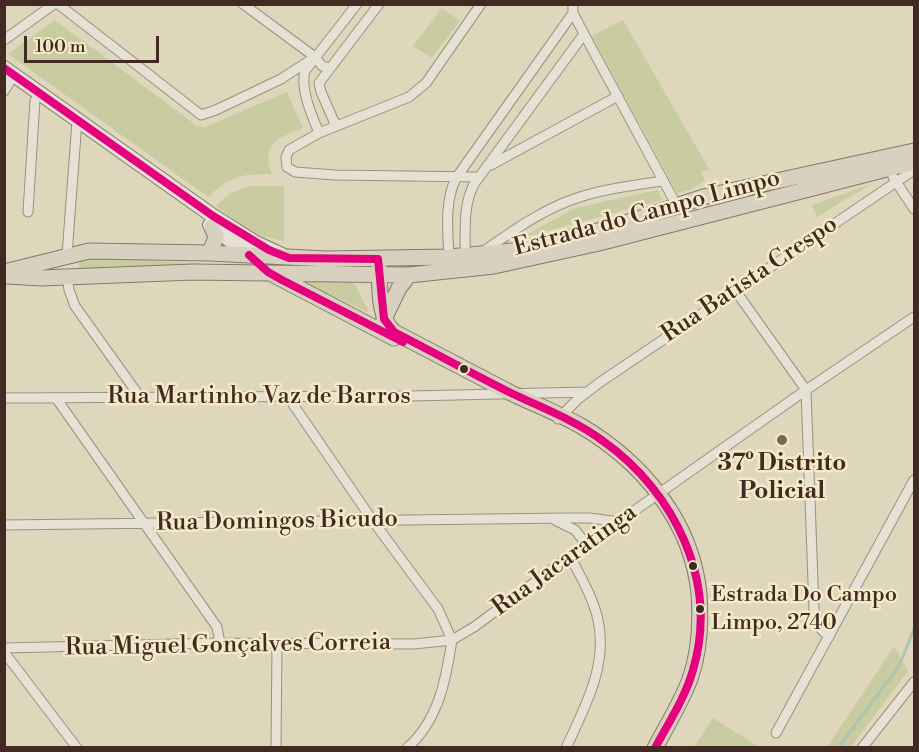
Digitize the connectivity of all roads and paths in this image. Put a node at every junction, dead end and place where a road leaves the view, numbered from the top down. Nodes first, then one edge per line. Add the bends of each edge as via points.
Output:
1 (56, 4) edge
2 (243, 4) edge
3 (357, 4) edge
4 (379, 4) edge
5 (481, 4) edge
6 (573, 8) edge
7 (584, 34) junction
8 (4, 40) edge
9 (315, 57) junction
10 (330, 68) junction
11 (7, 79) edge
12 (618, 96) junction
13 (35, 100) junction
14 (77, 126) junction
15 (336, 126) junction
16 (319, 133) junction
17 (915, 151) edge
18 (915, 162) edge
19 (489, 166) junction
20 (886, 168) junction
21 (915, 170) edge
22 (479, 177) junction
23 (456, 178) junction
24 (663, 181) junction
25 (896, 182) junction
26 (704, 197) junction
27 (677, 206) junction
28 (915, 209) edge
29 (28, 212) dead end
30 (678, 223) junction
31 (212, 227) junction
32 (512, 232) junction
33 (503, 252) junction
34 (210, 253) junction
35 (249, 255) junction
36 (63, 257) junction
37 (289, 258) junction
38 (326, 259) junction
39 (378, 259) junction
40 (462, 261) junction
41 (268, 272) junction
42 (4, 274) edge
43 (304, 274) junction
44 (379, 275) junction
45 (409, 275) junction
46 (65, 276) junction
47 (735, 290) junction
48 (307, 293) junction
49 (915, 317) edge
50 (384, 319) junction
51 (806, 390) junction
52 (587, 392) junction
53 (508, 394) junction
54 (140, 397) junction
55 (288, 397) junction
56 (4, 398) edge
57 (56, 398) junction
58 (559, 418) junction
59 (915, 480) edge
60 (660, 494) junction
61 (549, 518) junction
62 (373, 521) junction
63 (619, 522) junction
64 (145, 524) junction
65 (4, 525) edge
66 (587, 545) junction
67 (570, 556) junction
68 (829, 637) junction
69 (452, 640) junction
70 (220, 643) junction
71 (277, 645) junction
72 (4, 650) edge
73 (915, 682) edge
74 (776, 733) dead end
75 (75, 747) edge
76 (276, 747) edge
77 (407, 747) edge
78 (566, 747) edge
79 (655, 747) edge
80 (862, 747) edge

1 - 8 street
1 - 9 street via 199,114 206,115 281,80
2 - 9 street
3 - 9 street
4 - 10 street
5 - 15 street via 418,92
6 - 7 street
6 - 23 street
7 - 12 street
7 - 19 street
9 - 10 street via 322,66
9 - 16 street via 303,79
10 - 15 street via 320,83
11 - 13 main road
11 - 14 main road
12 - 19 street
12 - 24 street
13 - 14 main road
13 - 29 street
14 - 31 main road
14 - 36 street
14 - 37 main road via 254,242
15 - 16 street
16 - 23 street via 289,150 289,169 335,175
17 - 26 main road, Estrada do Campo Limpo
18 - 20 main road, Estrada do Campo Limpo
19 - 22 street
20 - 25 street
20 - 30 main road, Estrada do Campo Limpo
21 - 25 street, Rua Batista Crespo
22 - 23 street
22 - 40 street via 465,209
23 - 40 street via 447,205
24 - 27 street
24 - 32 street via 592,193 535,217
25 - 28 street
25 - 47 street, Rua Batista Crespo
26 - 27 main road, Estrada do Campo Limpo
26 - 30 main road
27 - 33 main road, Estrada do Campo Limpo via 601,230
30 - 40 main road, Estrada do Campo Limpo via 534,259
31 - 34 main road via 216,237
31 - 35 main road
32 - 33 street
32 - 40 street
33 - 40 main road, Estrada do Campo Limpo
34 - 35 main road, Estrada do Campo Limpo
34 - 36 main road, Estrada do Campo Limpo via 89,251
35 - 37 main road, Estrada do Campo Limpo
35 - 41 main road
36 - 42 main road, Estrada do Campo Limpo
36 - 46 main road via 56,262 56,268
37 - 38 main road, Estrada do Campo Limpo
38 - 39 main road, Estrada do Campo Limpo
38 - 43 main road via 314,263
39 - 40 main road, Estrada do Campo Limpo
39 - 44 main road
40 - 45 main road, Estrada do Campo Limpo
41 - 43 main road, Estrada do Campo Limpo
41 - 46 main road, Estrada do Campo Limpo
41 - 48 main road
42 - 46 main road, Estrada do Campo Limpo
43 - 44 main road, Estrada do Campo Limpo
43 - 48 main road
44 - 45 main road, Estrada do Campo Limpo
44 - 50 main road
45 - 50 main road
46 - 54 street via 75,306
47 - 51 street
47 - 52 street, Rua Batista Crespo
48 - 53 main road
49 - 51 street, Rua Jacaratinga
50 - 53 main road via 394,332
51 - 60 street, Rua Jacaratinga
51 - 68 street via 814,610 820,628
52 - 53 street
52 - 58 street, Rua Batista Crespo
53 - 55 street, Rua Martinho Vaz de Barros
53 - 58 main road
54 - 55 street, Rua Martinho Vaz de Barros
54 - 57 street, Rua Martinho Vaz de Barros
55 - 62 street
56 - 57 street, Rua Martinho Vaz de Barros
57 - 64 street
58 - 60 main road via 614,450
59 - 68 street
60 - 63 street, Rua Jacaratinga
60 - 79 main road via 682,530 691,555 698,584 700,631 690,679
61 - 62 street, Rua Domingos Bicudo
61 - 63 street, Rua Domingos Bicudo
61 - 66 street, Rua Domingos Bicudo via 575,531
62 - 64 street, Rua Domingos Bicudo
62 - 69 street via 438,609
63 - 66 street, Rua Jacaratinga
64 - 65 street, Rua Domingos Bicudo
64 - 70 street via 217,627
66 - 67 street, Rua Jacaratinga
67 - 69 street, Rua Jacaratinga
67 - 78 street via 598,619 601,644 598,669
68 - 74 street
69 - 71 street, Rua Miguel Gonçalves Correia
69 - 77 street via 437,706 423,732
70 - 71 street, Rua Miguel Gonçalves Correia
70 - 72 street, Rua Miguel Gonçalves Correia
71 - 76 street
72 - 75 street
73 - 80 street

